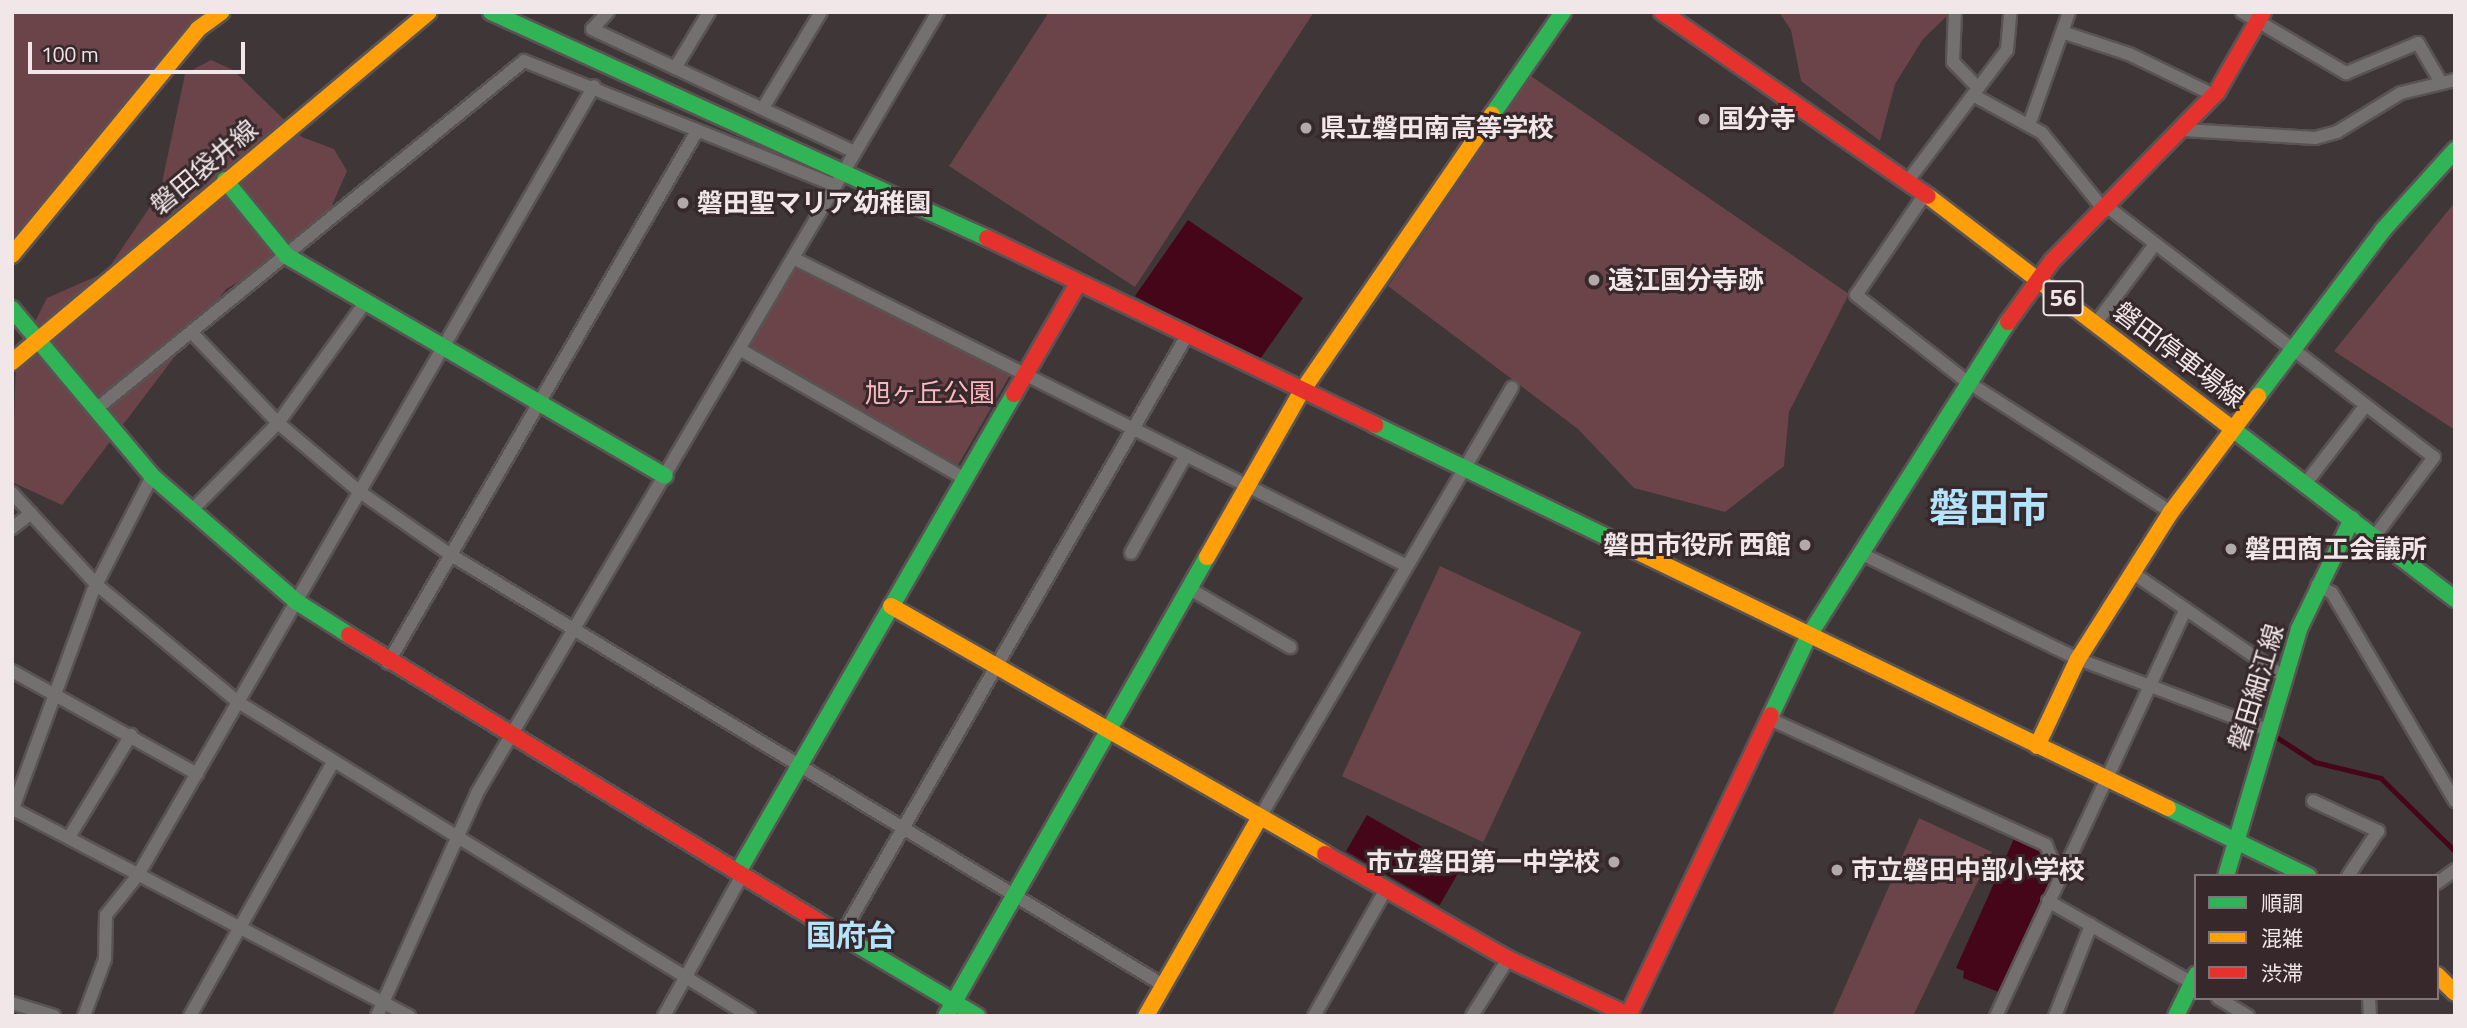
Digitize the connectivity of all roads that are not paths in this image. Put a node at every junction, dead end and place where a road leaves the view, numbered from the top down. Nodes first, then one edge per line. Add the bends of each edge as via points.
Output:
1 (221, 12) edge
2 (429, 12) edge
3 (491, 12) edge
4 (608, 12) edge
5 (709, 12) edge
6 (821, 12) edge
7 (938, 12) edge
8 (1563, 12) edge
9 (1662, 12) edge
10 (1955, 12) edge
11 (2010, 12) edge
12 (2069, 12) edge
13 (2242, 12) edge
14 (2261, 16) edge
15 (2065, 33) junction
16 (676, 68) junction
17 (2455, 80) edge
18 (2440, 81) junction
19 (594, 86) junction
20 (1975, 92) junction
21 (2214, 95) junction
22 (763, 108) junction
23 (2029, 125) junction
24 (2184, 130) junction
25 (697, 131) junction
26 (2455, 150) edge
27 (854, 152) junction
28 (843, 168) junction
29 (225, 180) junction
30 (1907, 182) junction
31 (834, 185) junction
32 (1924, 194) junction
33 (2107, 210) junction
34 (2155, 244) junction
35 (12, 255) edge
36 (287, 256) junction
37 (793, 258) junction
38 (2038, 280) junction
39 (1078, 283) junction
40 (364, 304) junction
41 (12, 309) edge
42 (2096, 323) junction
43 (194, 335) junction
44 (1186, 337) junction
45 (37, 341) junction
46 (441, 350) junction
47 (741, 350) junction
48 (2291, 350) junction
49 (12, 362) edge
50 (1026, 374) junction
51 (1966, 381) junction
52 (1512, 387) dead end
53 (1300, 394) junction
54 (540, 404) junction
55 (2365, 406) junction
56 (95, 410) junction
57 (278, 423) junction
58 (2232, 426) junction
59 (1133, 428) junction
60 (1186, 455) junction
61 (1462, 471) junction
62 (152, 476) junction
63 (665, 477) junction
64 (965, 480) junction
65 (2306, 483) junction
66 (1249, 486) junction
67 (359, 492) junction
68 (12, 493) edge
69 (190, 512) junction
70 (2171, 512) junction
71 (31, 513) junction
72 (2352, 519) junction
73 (12, 528) edge
74 (2375, 536) junction
75 (1131, 553) dead end
76 (1860, 553) junction
77 (452, 555) junction
78 (1406, 566) junction
79 (2133, 573) junction
80 (97, 584) junction
81 (2317, 584) junction
82 (1190, 589) junction
83 (2455, 598) edge
84 (297, 602) junction
85 (891, 606) junction
86 (2186, 609) junction
87 (575, 631) junction
88 (1808, 637) junction
89 (1290, 647) dead end
90 (2078, 659) junction
91 (388, 663) junction
92 (996, 667) junction
93 (12, 671) edge
94 (2283, 676) junction
95 (2150, 686) junction
96 (54, 690) junction
97 (238, 702) junction
98 (1772, 720) junction
99 (2268, 730) junction
100 (1109, 732) junction
101 (131, 735) junction
102 (511, 738) junction
103 (2037, 746) junction
104 (332, 764) junction
105 (798, 765) junction
106 (197, 774) junction
107 (2106, 779) junction
108 (2455, 800) edge
109 (2313, 801) dead end
110 (13, 803) edge
111 (1260, 817) junction
112 (904, 828) junction
113 (71, 834) junction
114 (455, 839) junction
115 (2236, 841) junction
116 (2455, 870) edge
117 (740, 874) junction
118 (2227, 874) edge
119 (2304, 874) edge
120 (2349, 874) edge
121 (138, 875) junction
122 (2059, 877) junction
123 (2439, 882) edge
124 (1385, 891) junction
125 (1016, 895) junction
126 (2048, 901) junction
127 (2091, 925) junction
128 (238, 928) junction
129 (841, 936) junction
130 (1508, 959) junction
131 (683, 976) junction
132 (2439, 977) edge
133 (2194, 980) edge
134 (2194, 983) edge
135 (1163, 985) junction
136 (2455, 993) edge
137 (2221, 1000) edge
138 (382, 1002) junction
139 (12, 1003) edge
140 (950, 1009) edge
141 (1628, 1015) edge
142 (54, 1016) edge
143 (84, 1016) edge
144 (190, 1016) edge
145 (377, 1016) edge
146 (409, 1016) edge
147 (664, 1016) edge
148 (749, 1016) edge
149 (977, 1016) edge
150 (1146, 1016) edge
151 (1314, 1016) edge
152 (1472, 1016) edge
153 (1996, 1016) edge
154 (2055, 1016) edge
155 (2176, 1016) edge
156 (2248, 1016) edge

1 - 35 street via 198,29
2 - 29 street, 磐田袋井線
3 - 28 street
4 - 16 street via 592,29
5 - 16 street
6 - 22 street
7 - 27 street
8 - 53 street
9 - 30 street, 磐田停車場線 / 56
10 - 20 street via 1953,62
11 - 20 street via 2007,50
12 - 15 street
13 - 14 street
14 - 18 street via 2346,74 2418,43
14 - 21 street
15 - 21 street via 2130,54
15 - 23 street
16 - 22 street
17 - 18 street
18 - 24 street via 2401,93 2337,132 2315,138
19 - 25 street
19 - 36 street via 524,61
19 - 46 street
20 - 23 street
20 - 30 street
21 - 24 street
22 - 27 street
23 - 33 street
24 - 33 street
25 - 31 street
25 - 54 street
26 - 48 street
27 - 28 street
28 - 31 street
28 - 39 street
29 - 36 street
29 - 45 street, 磐田袋井線
30 - 32 street, 磐田停車場線 / 56
31 - 37 street
32 - 38 street, 磐田停車場線 / 56
32 - 51 street via 1856,295
33 - 34 street
33 - 38 street
34 - 42 street
34 - 48 street
36 - 40 street
36 - 43 street
37 - 47 street
37 - 50 street
38 - 42 street, 磐田停車場線 / 56
38 - 51 street
39 - 44 street
39 - 50 street
40 - 46 street
40 - 57 street
41 - 45 street
42 - 58 street, 磐田停車場線 / 56
43 - 56 street
43 - 57 street
44 - 53 street
44 - 59 street
45 - 49 street, 磐田袋井線
45 - 56 street
46 - 54 street
46 - 67 street
47 - 63 street
47 - 64 street
48 - 55 street
48 - 58 street
50 - 59 street
50 - 64 street
51 - 70 street
51 - 76 street
52 - 61 street
53 - 61 street
53 - 66 street
54 - 63 street
54 - 77 street
55 - 65 street
55 - 74 street via 2434,457
56 - 62 street
57 - 67 street
57 - 69 street
58 - 65 street, 磐田停車場線 / 56
58 - 70 street
59 - 60 street
59 - 92 street
60 - 66 street
60 - 75 street
61 - 78 street
61 - 88 street
62 - 69 street
62 - 80 street
63 - 87 street
64 - 85 street
65 - 72 street, 磐田停車場線 / 56
66 - 78 street
66 - 82 street
67 - 77 street
67 - 84 street
68 - 71 street
69 - 84 street
70 - 79 street
71 - 73 street
71 - 80 street
72 - 74 street, 磐田停車場線 / 56
72 - 81 street, 磐田細江線
74 - 83 street, 磐田停車場線 / 56
76 - 88 street
76 - 90 street
77 - 87 street
77 - 91 street
78 - 111 street
79 - 86 street
79 - 90 street
80 - 96 street
80 - 97 street
81 - 94 street, 磐田細江線
81 - 108 street via 2332,593
82 - 89 street
82 - 100 street
84 - 91 street
84 - 97 street
85 - 92 street
85 - 105 street
86 - 94 street
86 - 95 street
87 - 102 street
87 - 105 street
88 - 98 street
88 - 103 street
90 - 95 street
90 - 103 street
91 - 102 street
92 - 100 street
92 - 112 street
93 - 96 street
94 - 99 street, 磐田細江線
95 - 99 street
95 - 107 street
96 - 101 street
96 - 110 street
97 - 104 street
97 - 106 street
98 - 122 street via 2046,845
98 - 141 street
99 - 115 street, 磐田細江線
100 - 111 street
100 - 125 street
101 - 106 street
101 - 113 street
102 - 114 street
102 - 117 street
103 - 107 street
104 - 114 street
104 - 128 street
105 - 112 street
105 - 117 street
106 - 121 street
107 - 115 street
107 - 122 street
109 - 120 street via 2378,831
110 - 113 street
111 - 124 street
111 - 135 street
112 - 125 street
112 - 129 street
113 - 121 street
114 - 131 street
114 - 138 street
115 - 118 street, 磐田細江線
115 - 119 street
116 - 123 street
117 - 129 street
117 - 131 street
121 - 128 street
121 - 143 street via 106,915 105,958
122 - 126 street
124 - 130 street
124 - 151 street
125 - 135 street
125 - 140 street
126 - 127 street
126 - 153 street
127 - 133 street
127 - 154 street
128 - 138 street
128 - 144 street
129 - 140 street
130 - 141 street
130 - 152 street
131 - 147 street
131 - 148 street
132 - 136 street
134 - 155 street
135 - 150 street
137 - 156 street
138 - 145 street
138 - 146 street
139 - 142 street
140 - 149 street

